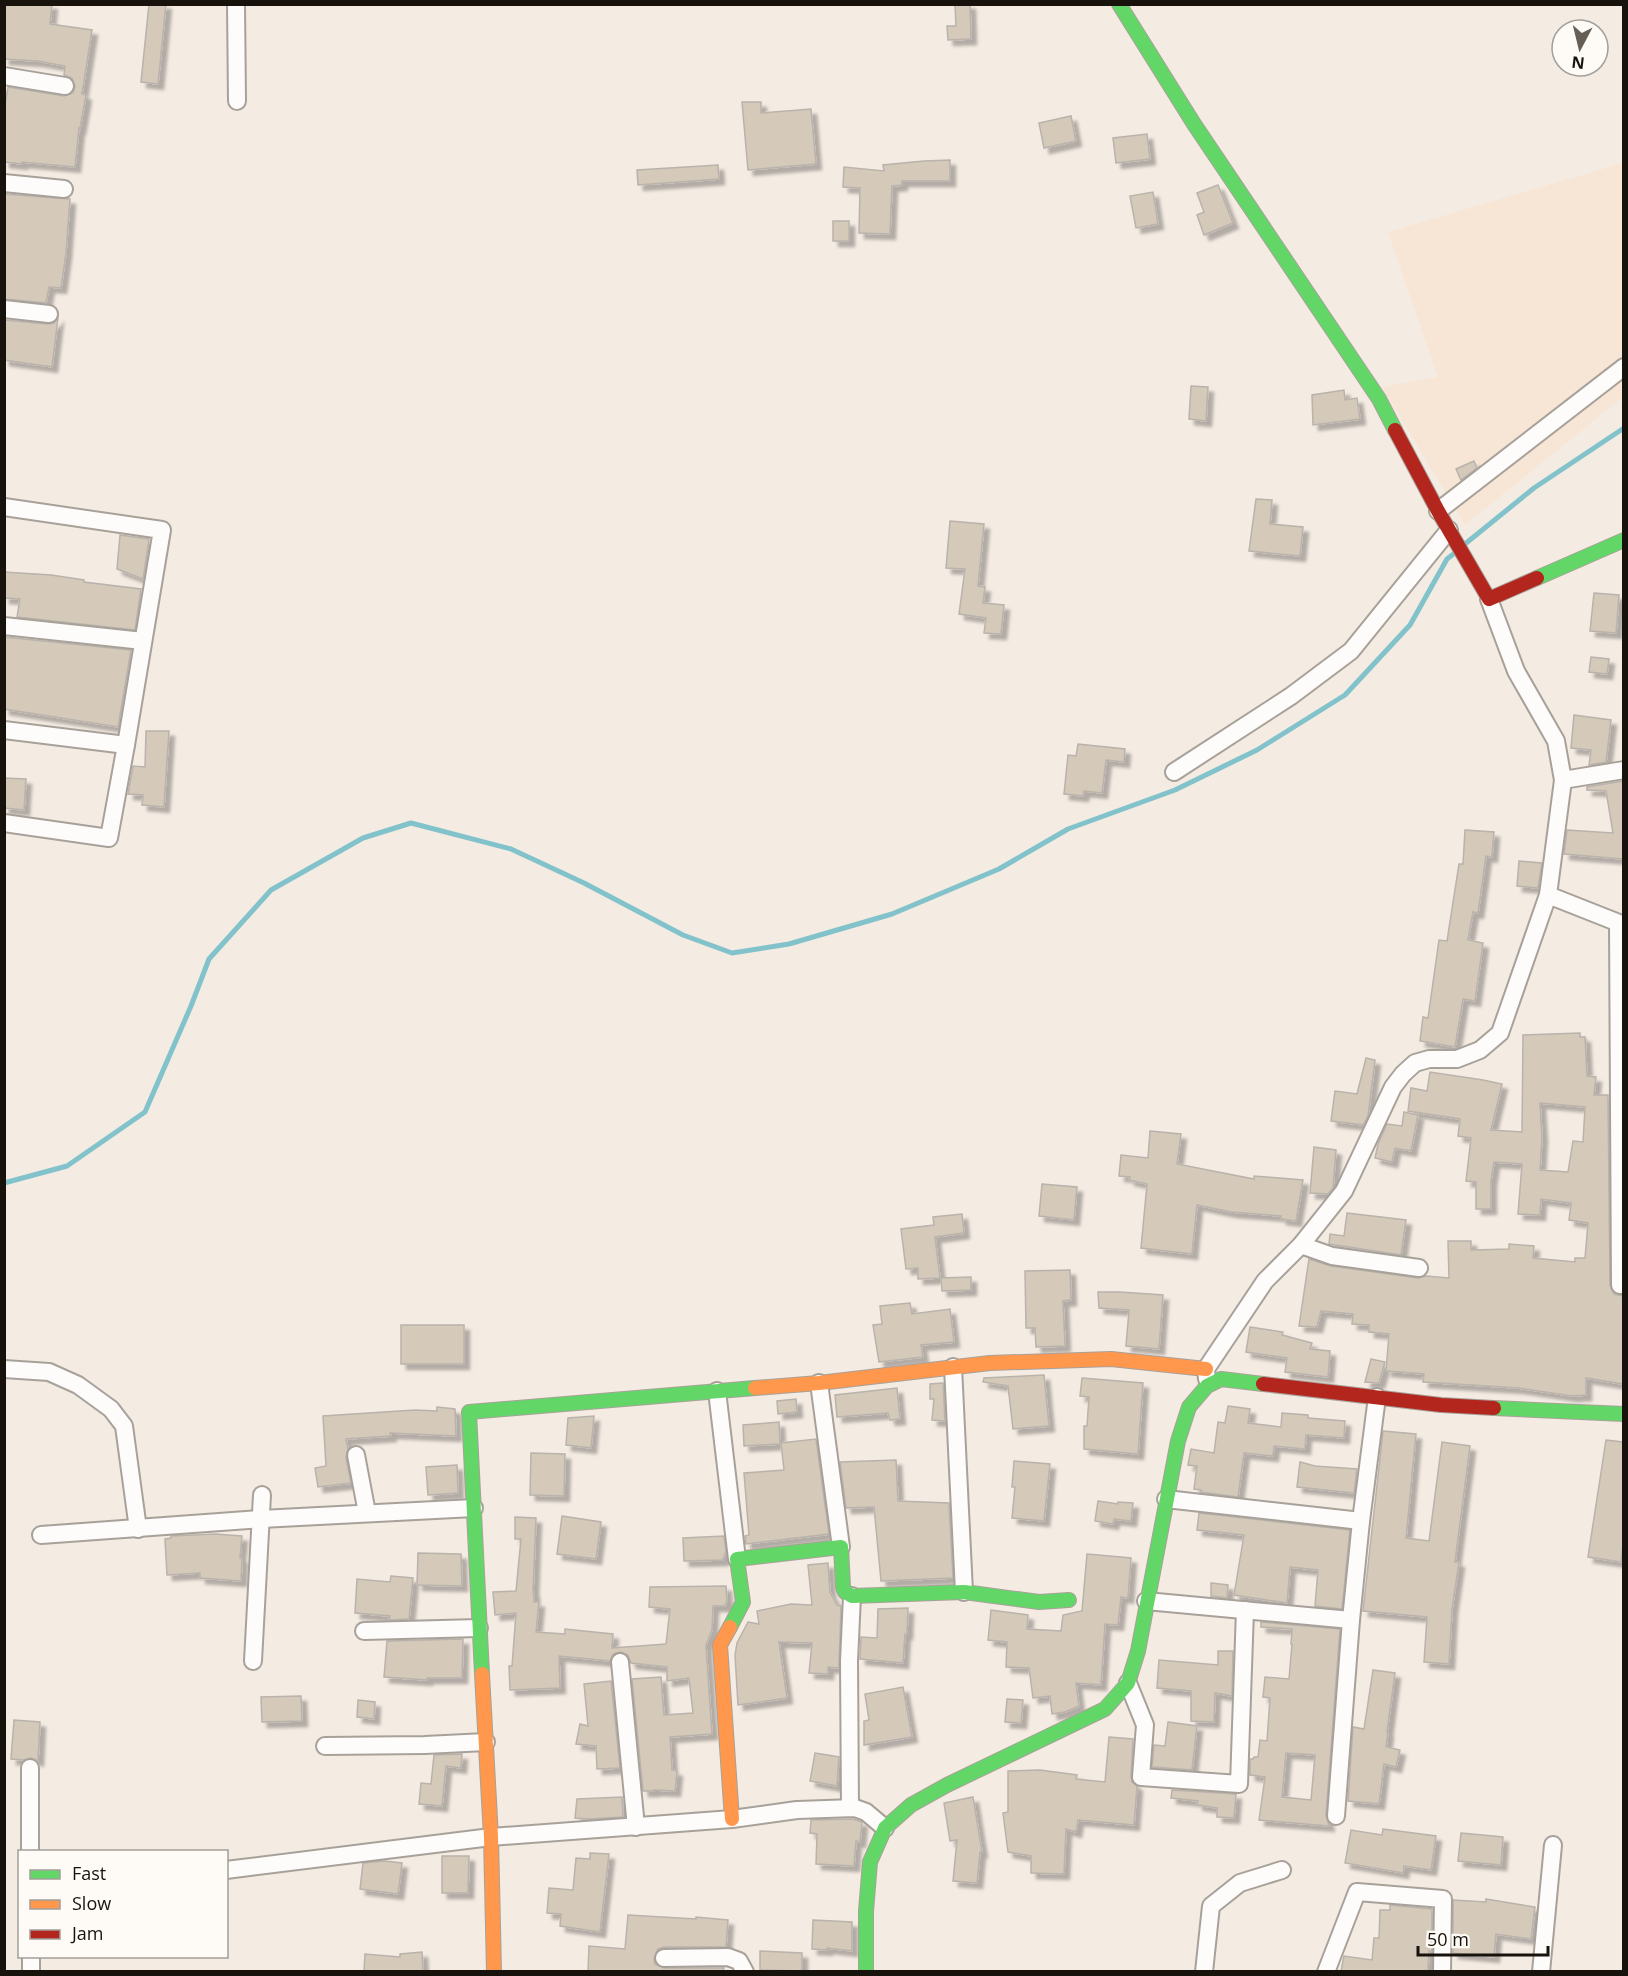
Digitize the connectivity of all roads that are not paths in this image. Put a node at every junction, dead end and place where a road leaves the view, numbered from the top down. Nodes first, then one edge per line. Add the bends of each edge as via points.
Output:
1 (236, 4) edge
2 (1119, 4) edge
3 (4, 76) edge
4 (66, 86) dead end
5 (237, 101) dead end
6 (4, 183) edge
7 (64, 189) dead end
8 (4, 309) edge
9 (49, 314) dead end
10 (1623, 367) edge
11 (4, 507) edge
12 (1438, 511) junction
13 (1450, 530) junction
14 (1623, 540) edge
15 (1489, 599) junction
16 (4, 626) edge
17 (143, 641) junction
18 (4, 730) edge
19 (126, 745) junction
20 (1623, 770) edge
21 (1174, 772) dead end
22 (1563, 780) junction
23 (4, 823) edge
24 (1548, 895) junction
25 (1621, 925) edge
26 (1301, 1245) junction
27 (1419, 1268) dead end
28 (1623, 1285) edge
29 (953, 1368) junction
30 (4, 1369) edge
31 (1207, 1378) junction
32 (819, 1383) junction
33 (717, 1391) junction
34 (1377, 1397) junction
35 (1623, 1414) edge
36 (356, 1455) dead end
37 (262, 1495) dead end
38 (1166, 1499) junction
39 (474, 1508) junction
40 (367, 1513) junction
41 (261, 1519) junction
42 (1361, 1521) junction
43 (138, 1529) junction
44 (41, 1535) dead end
45 (841, 1547) junction
46 (737, 1559) junction
47 (964, 1592) junction
48 (852, 1596) junction
49 (1069, 1600) dead end
50 (1146, 1601) junction
51 (1245, 1610) junction
52 (1351, 1620) junction
53 (479, 1628) junction
54 (364, 1631) dead end
55 (253, 1661) dead end
56 (620, 1662) dead end
57 (1128, 1683) junction
58 (486, 1742) junction
59 (325, 1746) dead end
60 (30, 1768) dead end
61 (850, 1808) junction
62 (1336, 1816) dead end
63 (732, 1819) junction
64 (636, 1827) junction
65 (885, 1828) junction
66 (491, 1837) junction
67 (1553, 1845) dead end
68 (30, 1850) edge
69 (228, 1870) edge
70 (1282, 1870) dead end
71 (664, 1958) dead end
72 (494, 1971) edge
73 (745, 1971) edge
74 (866, 1971) edge
75 (1204, 1971) edge
76 (1326, 1971) edge
77 (1442, 1971) edge
78 (1541, 1971) edge

1 - 5 street
2 - 12 street via 1194,124 1379,399
3 - 4 street
6 - 7 street
8 - 9 street
10 - 12 street
11 - 17 street via 162,530
12 - 13 street
13 - 15 street
13 - 21 street via 1351,651 1291,696
14 - 15 street
15 - 22 street via 1515,671 1556,741
16 - 17 street
17 - 19 street
18 - 19 street
19 - 23 street via 109,838
20 - 22 street
22 - 24 street
24 - 25 street
24 - 26 street via 1500,1033 1480,1050 1457,1059 1415,1063 1403,1074 1344,1191
25 - 28 street via 1619,1228
26 - 27 street via 1332,1256
26 - 31 street via 1265,1281
29 - 31 street via 1111,1359
29 - 32 street
29 - 47 street
30 - 43 street via 49,1372 78,1385 111,1409 124,1426
31 - 34 street
31 - 38 street via 1189,1407
32 - 33 street
32 - 45 street
33 - 39 street via 469,1412
33 - 46 street
34 - 35 street
34 - 42 street
36 - 40 street
37 - 41 street
38 - 42 street
38 - 50 street
39 - 40 street
39 - 53 street
40 - 41 street
41 - 43 street
41 - 55 street
42 - 52 street
43 - 44 street
45 - 46 street
45 - 48 street via 843,1587
46 - 63 street via 743,1602 720,1645
47 - 48 street
47 - 49 street via 1039,1602
48 - 61 street
50 - 51 street
50 - 57 street
51 - 52 street
51 - 57 street via 1239,1784 1141,1777 1145,1725
52 - 62 street
53 - 54 street
53 - 58 street
56 - 64 street
57 - 65 street via 1105,1709 947,1785 911,1806
58 - 59 street
58 - 66 street
60 - 68 street
61 - 63 street via 797,1809
61 - 65 street via 866,1812
63 - 64 street
64 - 66 street
65 - 74 street via 870,1862
66 - 69 street
66 - 72 street
67 - 78 street
70 - 75 street via 1240,1883 1211,1906
71 - 73 street via 728,1958 739,1960
76 - 77 street via 1357,1892 1443,1899

